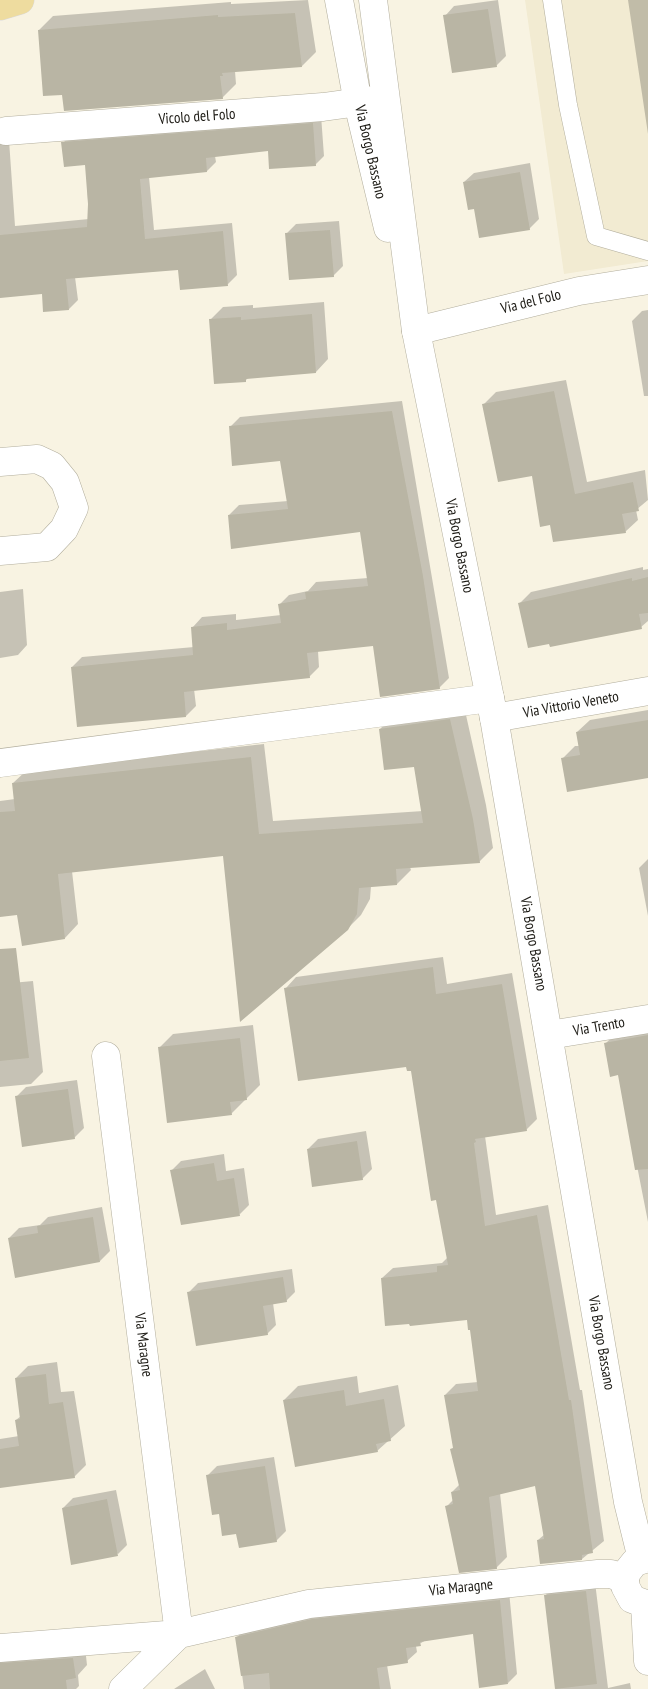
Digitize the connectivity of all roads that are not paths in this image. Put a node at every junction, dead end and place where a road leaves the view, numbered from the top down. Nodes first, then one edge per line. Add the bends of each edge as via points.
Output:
1 (20, 0) edge
2 (338, 0) edge
3 (373, 0) edge
4 (552, 0) edge
5 (0, 6) edge
6 (387, 98) junction
7 (358, 103) junction
8 (6, 131) dead end
9 (648, 252) edge
10 (648, 280) edge
11 (416, 331) junction
12 (0, 462) edge
13 (0, 551) edge
14 (648, 691) edge
15 (492, 708) junction
16 (0, 763) edge
17 (648, 1019) edge
18 (549, 1036) junction
19 (106, 1056) dead end
20 (645, 1558) edge
21 (625, 1579) junction
22 (647, 1605) edge
23 (179, 1634) junction
24 (0, 1648) edge
25 (648, 1661) edge
26 (123, 1689) edge

1 - 5 highway
2 - 7 street, Via Borgo Bassano
3 - 6 street, Via Borgo Bassano
4 - 9 lane via 568,106 596,236
6 - 7 street, Vicolo del Folo
6 - 11 street, Via Borgo Bassano
7 - 8 street, Vicolo del Folo
7 - 11 street, Via Borgo Bassano
10 - 11 street, Via del Folo via 579,291
11 - 15 street, Via Borgo Bassano
12 - 13 street via 37,459 52,466 65,482 74,508 64,529 47,547
14 - 15 street, Via Vittorio Veneto
15 - 16 street, Via Vittorio Veneto
15 - 18 street, Via Borgo Bassano
17 - 18 street, Via Trento
18 - 20 street, Via Borgo Bassano via 628,1502
19 - 23 street, Via Maragne
20 - 21 street via 630,1566
21 - 22 street via 632,1599
21 - 23 street, Via Maragne via 598,1574 309,1604
22 - 25 street
23 - 24 street, Via Maragne
23 - 26 street

